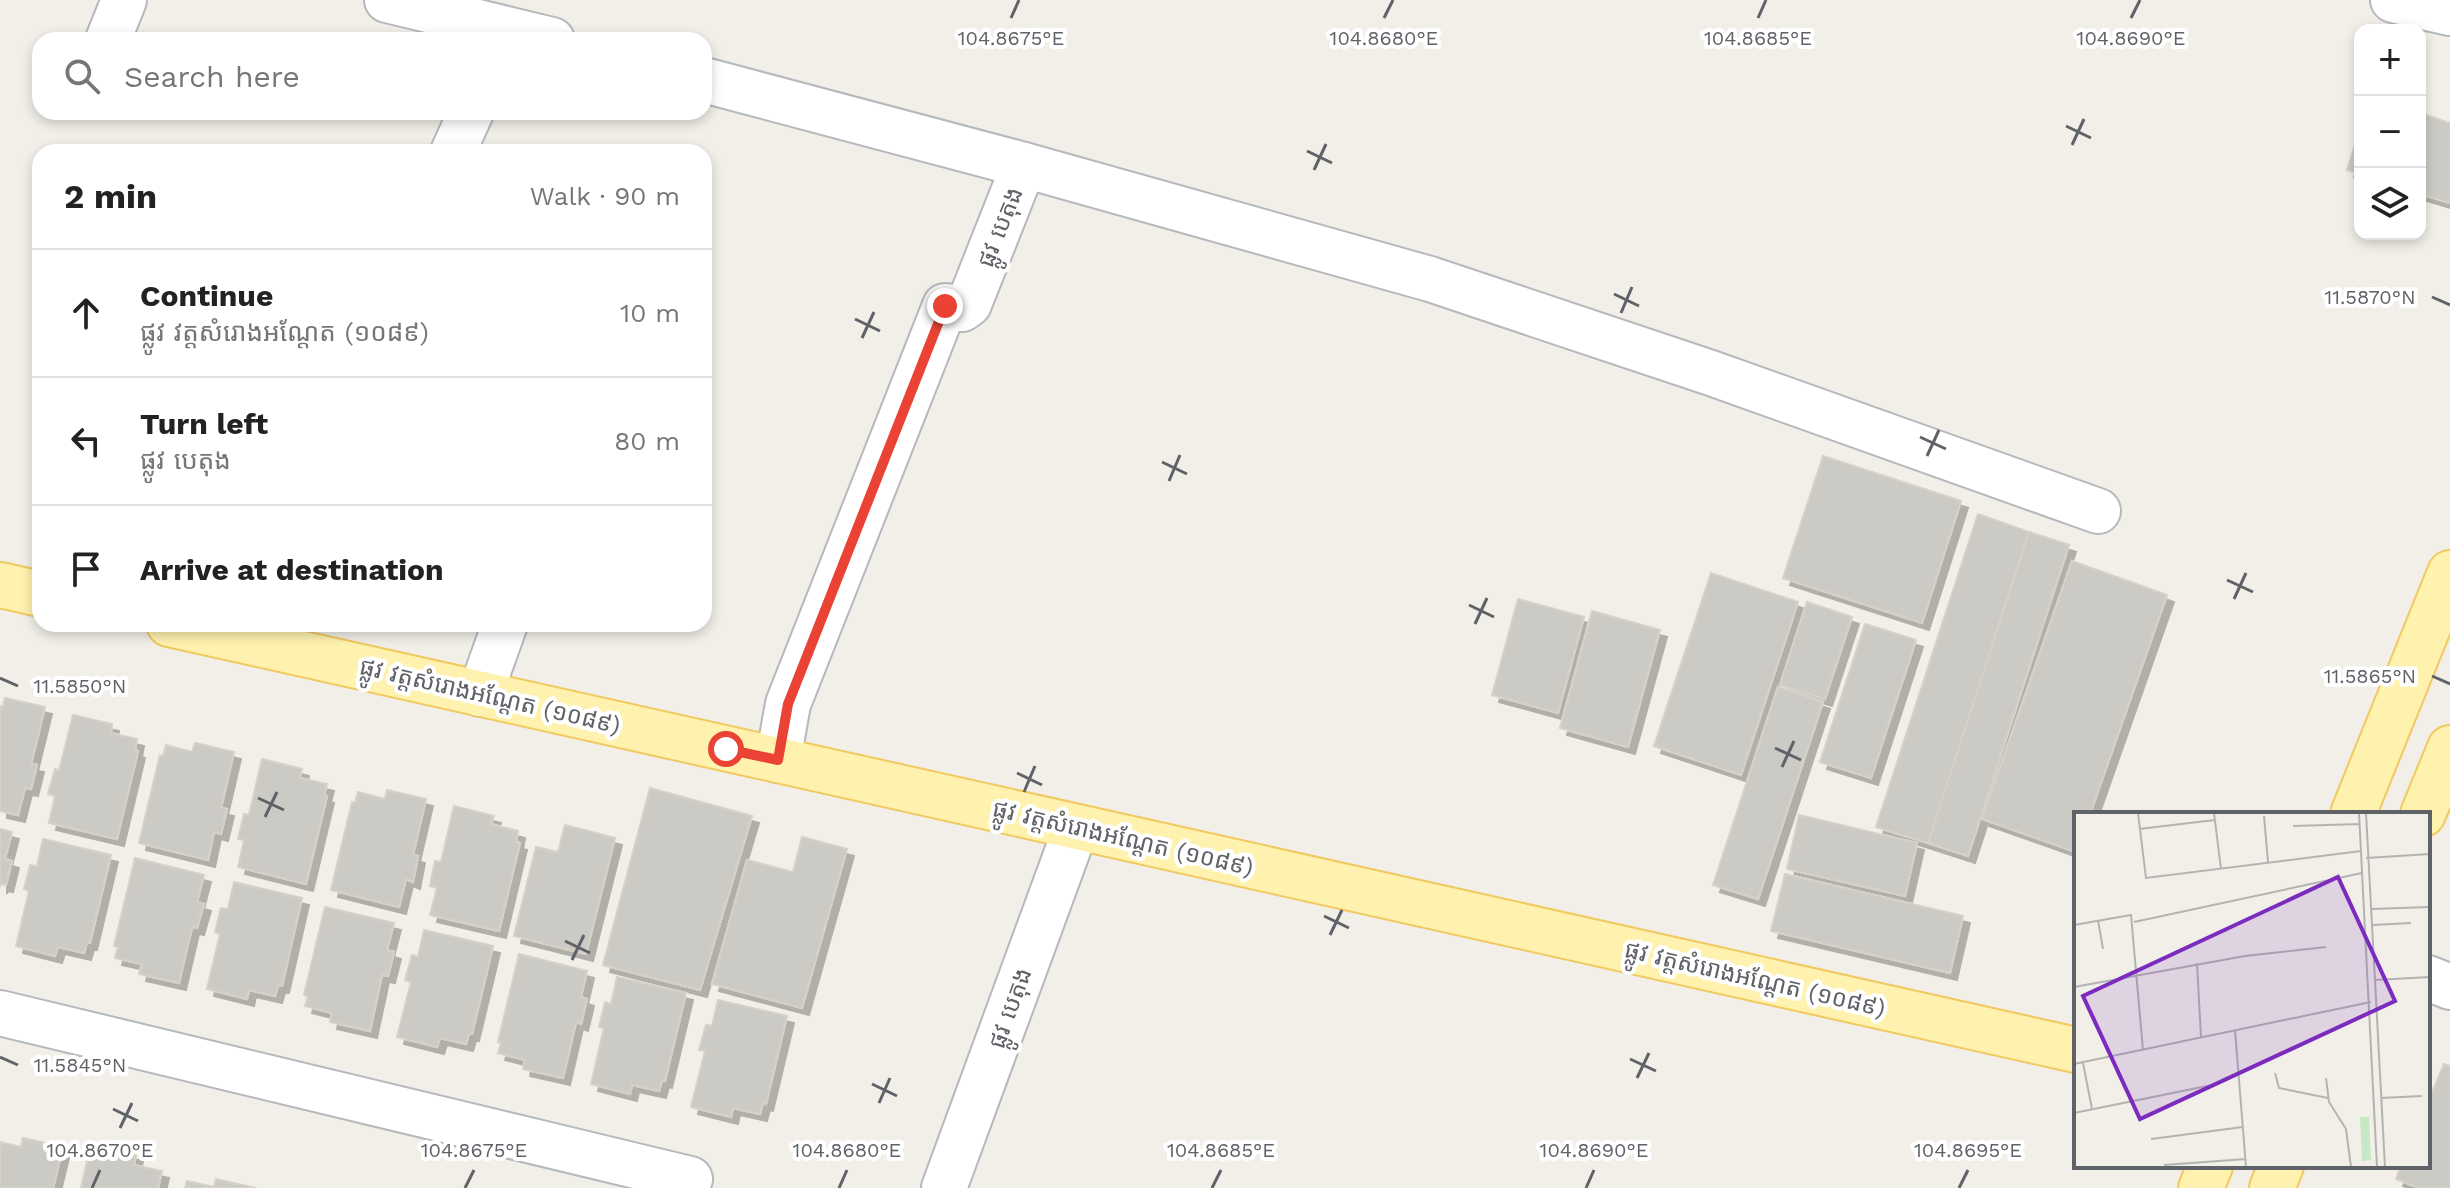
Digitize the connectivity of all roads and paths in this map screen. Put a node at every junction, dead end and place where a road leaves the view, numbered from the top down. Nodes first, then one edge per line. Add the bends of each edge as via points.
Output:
1 (124, 0) edge
2 (387, 0) edge
3 (2393, 0) edge
4 (2450, 13) edge
5 (510, 23) edge
6 (111, 32) edge
7 (532, 32) edge
8 (712, 82) edge
9 (467, 120) edge
10 (457, 144) edge
11 (1024, 165) junction
12 (2098, 511) dead end
13 (2450, 573) edge
14 (0, 585) edge
15 (32, 592) edge
16 (240, 632) edge
17 (502, 632) edge
18 (275, 636) edge
19 (480, 694) junction
20 (2450, 748) edge
21 (778, 760) junction
22 (2354, 812) edge
23 (2424, 812) edge
24 (1076, 828) junction
25 (2430, 979) edge
26 (2450, 987) edge
27 (0, 1013) edge
28 (2074, 1050) edge
29 (2209, 1168) edge
30 (2280, 1168) edge
31 (690, 1179) dead end
32 (944, 1188) edge
33 (2201, 1188) edge
34 (2272, 1188) edge

1 - 6 street
2 - 5 street
3 - 4 street
5 - 7 street
8 - 11 street
9 - 10 street
11 - 12 street via 1430,279
11 - 21 street, ផ្លូវ បេតុង via 969,304 962,309 945,306 788,704
13 - 22 main road
14 - 15 main road
16 - 18 main road, ផ្លូវ វត្តសំរោងអណ្ដែត (១០៨៩)
17 - 19 street
18 - 19 main road, ផ្លូវ វត្តសំរោងអណ្ដែត (១០៨៩)
19 - 21 main road, ផ្លូវ វត្តសំរោងអណ្ដែត (១០៨៩)
20 - 23 main road
21 - 24 main road, ផ្លូវ វត្តសំរោងអណ្ដែត (១០៨៩)
24 - 28 main road, ផ្លូវ វត្តសំរោងអណ្ដែត (១០៨៩)
24 - 32 street, ផ្លូវ បេតុង
25 - 26 street
27 - 31 street
29 - 33 main road
30 - 34 main road

